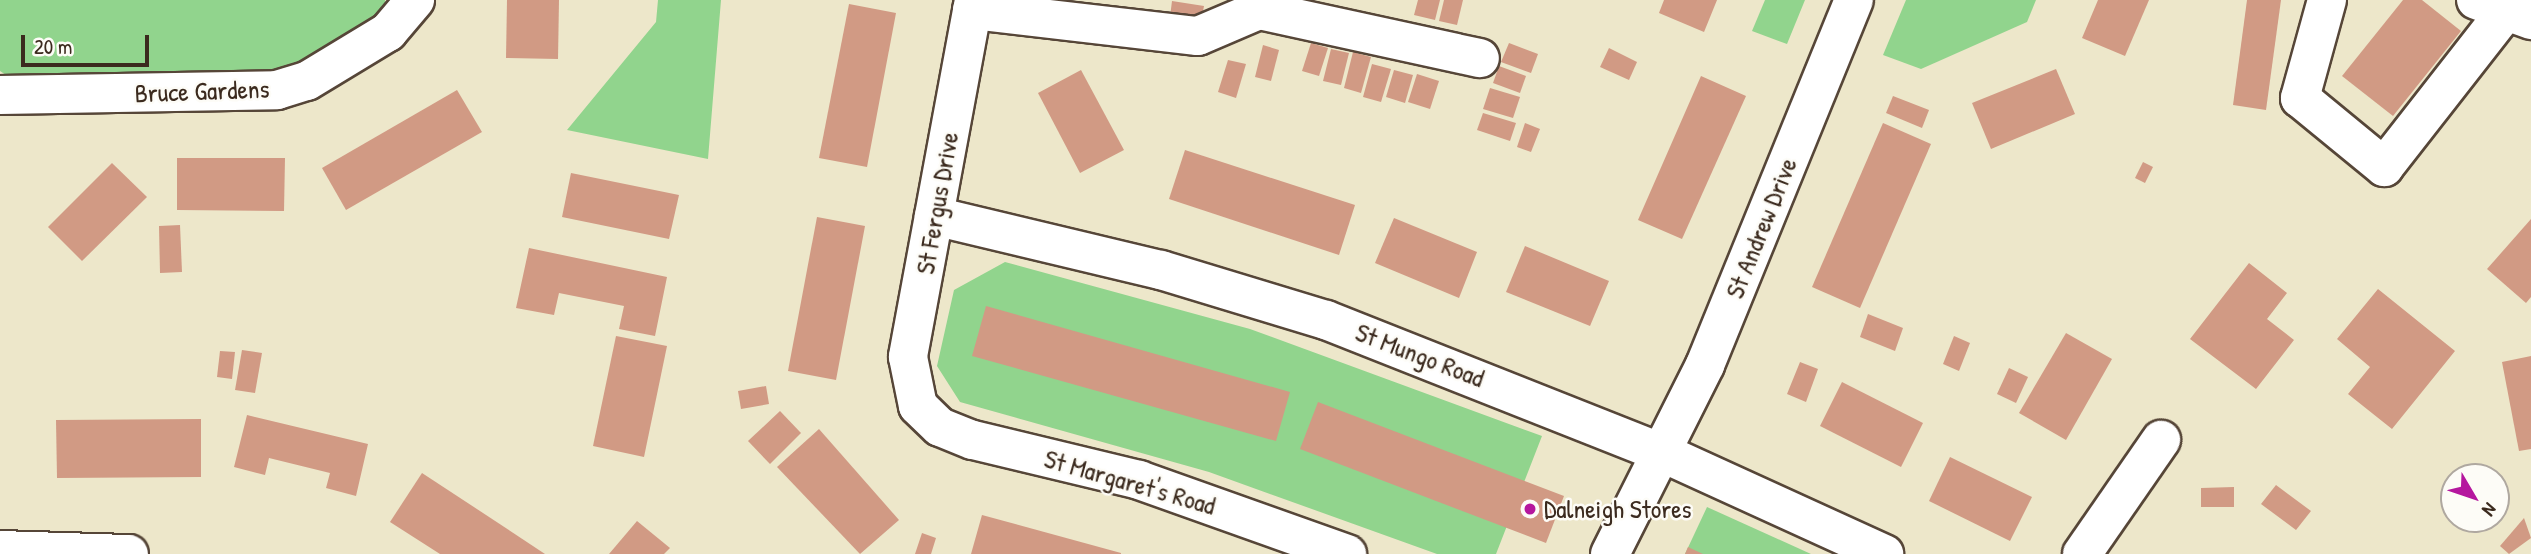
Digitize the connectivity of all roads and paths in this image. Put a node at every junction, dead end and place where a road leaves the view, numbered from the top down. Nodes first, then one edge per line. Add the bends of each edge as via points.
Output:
1 (415, 0) edge
2 (1854, 0) edge
3 (2327, 0) edge
4 (973, 5) edge
5 (2504, 10) edge
6 (1480, 58) dead end
7 (0, 94) edge
8 (934, 216) junction
9 (918, 406) joint
10 (2161, 440) dead end
11 (1665, 454) junction
12 (0, 551) edge
13 (128, 554) edge
14 (1347, 554) edge
15 (1611, 554) edge
16 (1884, 554) edge
17 (2082, 554) edge

1 - 7 street, Bruce Gardens via 388,32 307,81 277,90
2 - 11 street, St Andrew Drive
3 - 5 street via 2300,97 2384,167
4 - 6 street via 1198,36 1259,10
4 - 8 street, St Fergus Drive
8 - 9 street, St Fergus Drive via 908,357
8 - 11 street, St Mungo Road via 1161,270 1326,320
9 - 14 street, St Margaret's Road via 940,427 973,440 1139,480
10 - 17 street
11 - 15 street, St Andrew Drive
11 - 16 street, St Mungo Road
12 - 13 street

